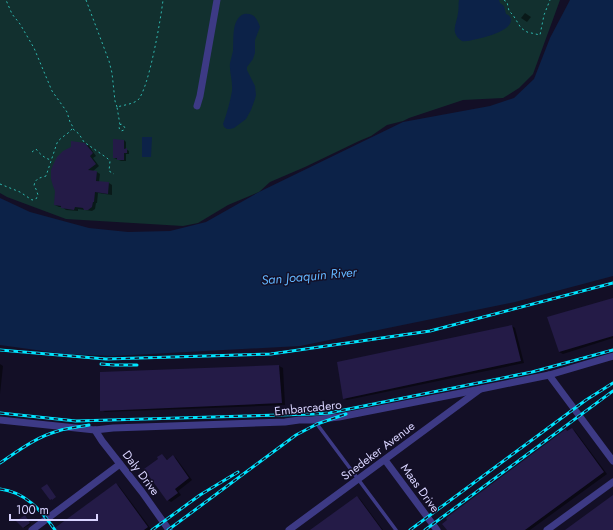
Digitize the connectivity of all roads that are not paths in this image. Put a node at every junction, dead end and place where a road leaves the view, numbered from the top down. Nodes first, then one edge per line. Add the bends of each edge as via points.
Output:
1 (217, 0) edge
2 (197, 106) dead end
3 (613, 356) edge
4 (549, 375) junction
5 (481, 389) junction
6 (316, 419) junction
7 (0, 420) edge
8 (95, 430) junction
9 (385, 460) junction
10 (613, 461) edge
11 (120, 464) junction
12 (358, 480) junction
13 (613, 482) edge
14 (32, 530) edge
15 (169, 530) edge
16 (289, 530) edge
17 (396, 530) edge
18 (437, 530) edge
19 (547, 530) edge

1 - 2 street
3 - 4 street, Embarcadero
4 - 5 street, Embarcadero
4 - 10 street
5 - 6 street, Embarcadero via 361,413
5 - 9 street, Snedeker Avenue
6 - 8 street, Embarcadero
6 - 12 lane via 317,424
7 - 8 street, Embarcadero
8 - 11 street, Daly Drive
9 - 12 street, Snedeker Avenue
9 - 18 street, Maas Drive
11 - 14 street
11 - 15 street, Daly Drive
12 - 16 street, Snedeker Avenue
12 - 17 lane
13 - 19 street

